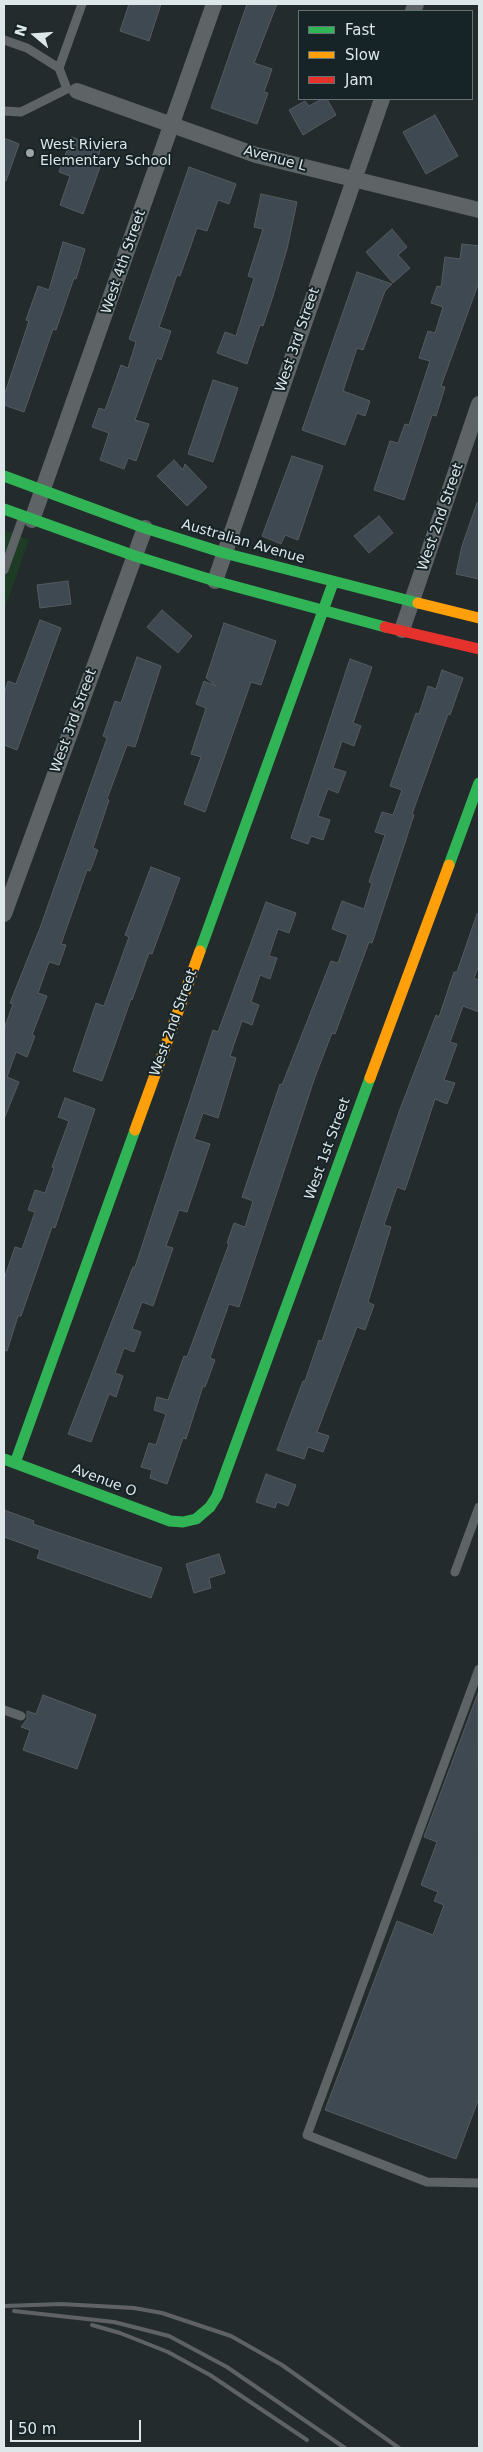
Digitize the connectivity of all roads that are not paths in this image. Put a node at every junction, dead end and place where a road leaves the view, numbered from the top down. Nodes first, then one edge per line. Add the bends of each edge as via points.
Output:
1 (82, 4) edge
2 (214, 4) edge
3 (4, 40) edge
4 (59, 68) junction
5 (72, 90) junction
6 (382, 100) edge
7 (4, 111) edge
8 (172, 125) junction
9 (353, 179) junction
10 (479, 210) edge
11 (479, 404) edge
12 (4, 476) edge
13 (42, 492) junction
14 (4, 509) edge
15 (28, 518) junction
16 (145, 528) junction
17 (224, 553) junction
18 (135, 556) junction
19 (4, 570) edge
20 (214, 581) junction
21 (333, 583) junction
22 (411, 602) junction
23 (324, 612) junction
24 (479, 618) edge
25 (402, 630) junction
26 (479, 648) edge
27 (479, 783) edge
28 (4, 914) edge
29 (9, 1461) edge
30 (479, 1507) edge
31 (196, 1519) joint
32 (455, 1572) dead end
33 (479, 1669) edge
34 (4, 1710) edge
35 (20, 1716) dead end
36 (479, 2183) edge

1 - 4 lane
2 - 8 street, West 4th Street
3 - 4 lane via 27,48
4 - 5 lane
5 - 7 lane via 22,112
5 - 8 street, Avenue L
6 - 9 street, West 3rd Street
8 - 9 street, Avenue L via 256,155
8 - 13 street, West 4th Street
9 - 10 street, Avenue L
9 - 17 street, West 3rd Street
11 - 22 street, West 2nd Street
12 - 13 street, Australian Avenue
13 - 15 street, West 4th Street
13 - 16 street, Australian Avenue
14 - 15 street
15 - 18 street
15 - 19 lane
16 - 17 street, Australian Avenue
16 - 18 street, West 3rd Street
17 - 20 street, West 3rd Street
17 - 21 street, Australian Avenue
18 - 20 street
18 - 28 street, West 3rd Street
20 - 23 street
21 - 22 street, Australian Avenue
21 - 23 street, West 2nd Street
22 - 24 street, Australian Avenue
22 - 25 street, West 2nd Street
23 - 25 street
23 - 29 street, West 2nd Street
25 - 26 street
27 - 31 street, West 1st Street via 217,1496
29 - 31 street, Avenue O via 170,1521
30 - 32 lane
33 - 36 lane via 307,2134 427,2182
34 - 35 lane

